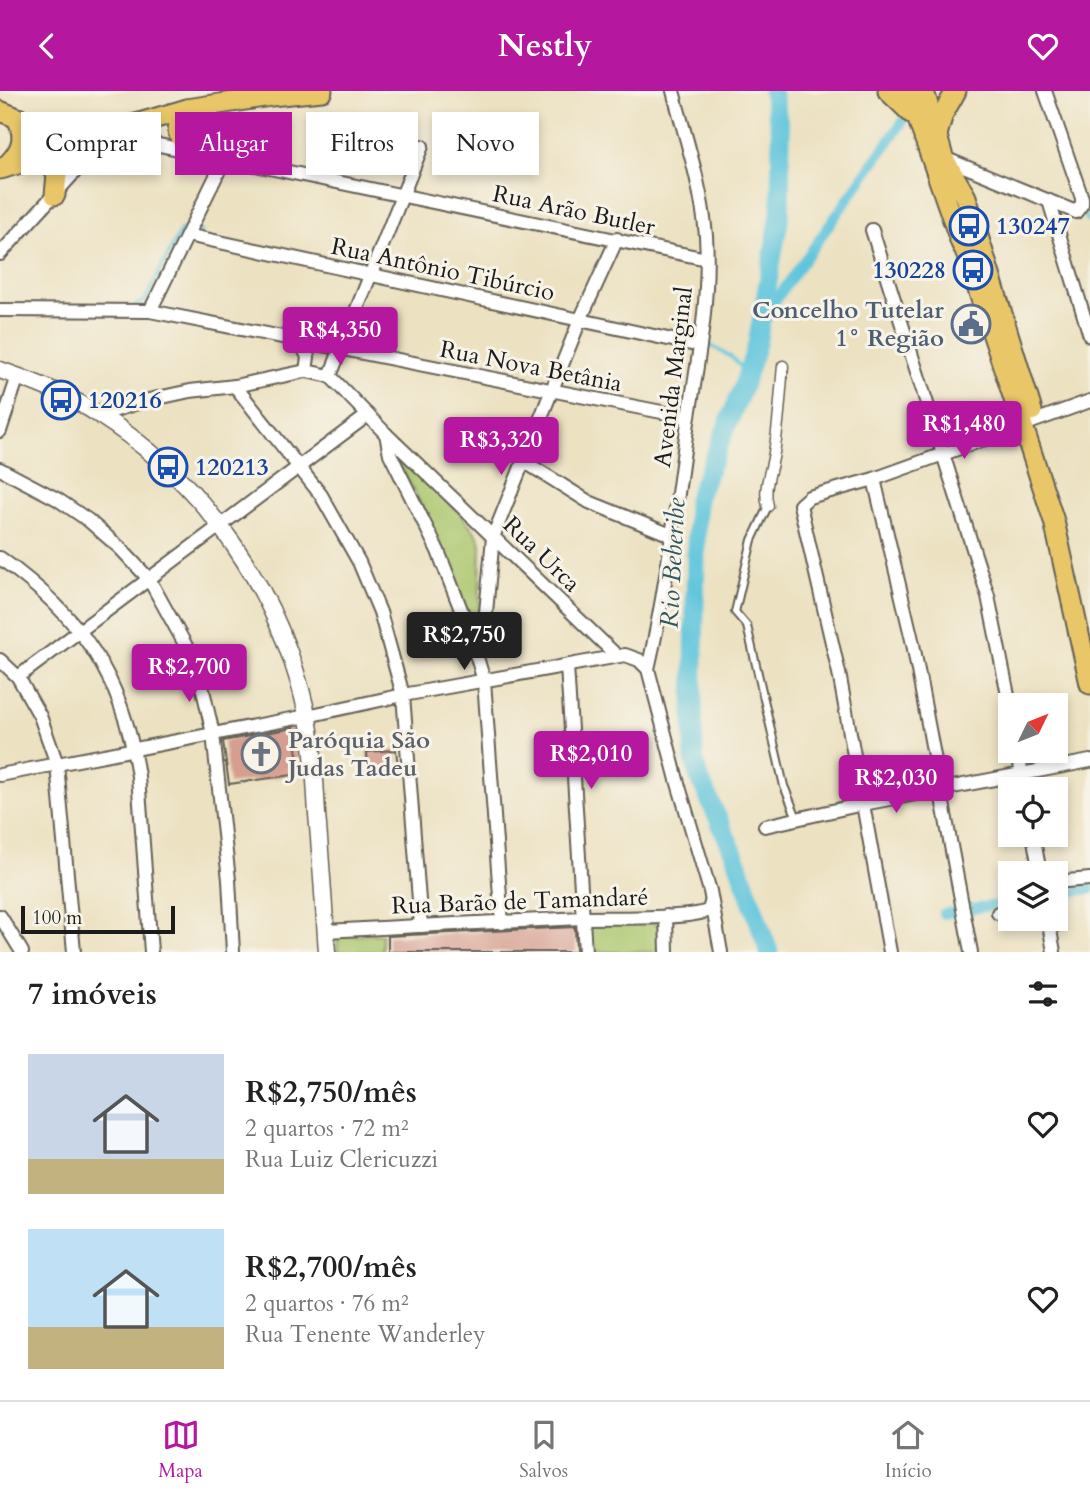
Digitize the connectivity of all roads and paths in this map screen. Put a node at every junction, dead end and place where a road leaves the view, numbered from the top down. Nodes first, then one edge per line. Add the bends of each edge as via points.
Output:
1 (321, 91) edge
2 (673, 91) edge
3 (924, 91) edge
4 (1045, 91) edge
5 (954, 93) edge
6 (901, 94) edge
7 (187, 109) junction
8 (185, 112) edge
9 (9, 116) edge
10 (161, 117) edge
11 (926, 124) junction
12 (422, 146) dead end
13 (938, 162) junction
14 (21, 163) edge
15 (2, 169) edge
16 (292, 173) edge
17 (57, 175) edge
18 (73, 175) edge
19 (217, 175) edge
20 (55, 195) junction
21 (402, 195) junction
22 (1049, 201) junction
23 (872, 230) dead end
24 (189, 231) junction
25 (617, 239) junction
26 (972, 246) junction
27 (0, 254) edge
28 (702, 258) dead end
29 (371, 272) junction
30 (0, 310) edge
31 (150, 311) junction
32 (582, 316) junction
33 (1090, 336) edge
34 (300, 341) junction
35 (691, 344) dead end
36 (342, 351) junction
37 (783, 366) dead end
38 (0, 370) edge
39 (306, 371) junction
40 (18, 376) junction
41 (330, 376) junction
42 (235, 386) junction
43 (551, 390) junction
44 (1090, 401) edge
45 (100, 415) junction
46 (368, 415) junction
47 (681, 417) dead end
48 (1029, 423) junction
49 (0, 431) edge
50 (386, 434) junction
51 (944, 454) junction
52 (525, 462) junction
53 (299, 466) junction
54 (0, 469) edge
55 (874, 479) junction
56 (768, 506) joint
57 (220, 525) junction
58 (666, 533) dead end
59 (493, 537) junction
60 (0, 558) edge
61 (149, 579) junction
62 (79, 630) junction
63 (1090, 639) edge
64 (476, 655) junction
65 (616, 655) junction
66 (0, 660) edge
67 (566, 666) junction
68 (648, 669) junction
69 (18, 677) junction
70 (484, 681) junction
71 (1090, 684) edge
72 (1008, 693) edge
73 (403, 695) junction
74 (307, 716) junction
75 (213, 734) junction
76 (134, 748) junction
77 (1090, 761) edge
78 (1020, 763) edge
79 (57, 764) junction
80 (1021, 773) junction
81 (0, 775) edge
82 (1022, 777) edge
83 (942, 789) junction
84 (863, 804) junction
85 (797, 818) junction
86 (765, 826) dead end
87 (1090, 879) edge
88 (1068, 881) edge
89 (711, 903) junction
90 (0, 916) edge
91 (666, 916) junction
92 (583, 918) junction
93 (502, 923) junction
94 (421, 926) junction
95 (326, 931) junction
96 (1050, 931) edge
97 (22, 952) edge
98 (74, 952) edge
99 (152, 952) edge
100 (233, 952) edge
101 (327, 952) edge
102 (585, 952) edge
103 (667, 952) edge
104 (721, 952) edge
105 (890, 952) edge
106 (971, 952) edge
107 (1054, 952) edge

1 - 7 main road
2 - 68 street, Avenida Marginal via 701,195 707,269 673,539
3 - 11 main road
4 - 22 street via 1077,180 1079,208
5 - 11 main road via 943,114
6 - 11 main road
7 - 8 main road
7 - 10 main road
9 - 15 main road via 22,130 23,144
11 - 13 main road
12 - 21 street
13 - 22 street
13 - 26 main road
14 - 15 main road
16 - 21 street, Rua Arão Butler
17 - 20 main road
18 - 20 street
19 - 24 street
20 - 27 street
21 - 25 street, Rua Arão Butler
21 - 29 street
22 - 33 street
23 - 51 street
24 - 29 street, Rua Antônio Tibúrcio
24 - 31 street
25 - 28 street, Rua Arão Butler
25 - 32 street
26 - 48 main road
26 - 48 main road via 1010,338
29 - 32 street, Rua Antônio Tibúrcio
29 - 36 street
30 - 31 street, Rua Nova Betânia
31 - 34 street, Rua Nova Betânia
32 - 35 street, Rua Antônio Tibúrcio
32 - 43 street
34 - 36 street, Rua Nova Betânia
34 - 39 street via 307,356
36 - 41 street
36 - 43 street, Rua Nova Betânia
37 - 56 street via 766,482
38 - 40 street
39 - 41 street
39 - 42 street
40 - 45 street
40 - 49 street
41 - 46 street, Rua Urca
42 - 45 street via 190,391
42 - 53 street
43 - 47 street, Rua Nova Betânia
43 - 52 street
44 - 48 street
45 - 57 street via 145,447
46 - 50 street, Rua Urca
46 - 53 street
48 - 51 street
48 - 63 main road via 1063,519
48 - 71 main road
50 - 59 street, Rua Urca
50 - 64 street via 390,454 438,551
51 - 55 street
51 - 72 street via 988,596
52 - 58 street via 589,502
52 - 59 street
53 - 57 street
53 - 73 street via 359,562 380,612
54 - 61 street via 88,520
55 - 83 street
55 - 84 street via 802,501 800,509 839,673
56 - 85 lane via 748,556 735,613 747,626 784,786
57 - 61 street
57 - 74 street via 283,634
59 - 64 street via 484,634
59 - 65 street, Rua Urca
60 - 62 street via 38,586
61 - 62 street
61 - 75 street via 186,646
62 - 69 street
62 - 76 street via 117,694
64 - 70 street
65 - 67 street
65 - 68 street via 633,657
66 - 69 street
67 - 70 street
67 - 92 street
68 - 89 street
69 - 79 street via 40,716
70 - 73 street
70 - 93 street
73 - 74 street
73 - 94 street
74 - 75 street
74 - 95 street
75 - 76 street
75 - 100 street
76 - 79 street
76 - 99 street
77 - 80 street
78 - 80 street
79 - 81 street
79 - 98 street
80 - 82 street
80 - 83 street
83 - 84 street
83 - 106 street
84 - 85 street
84 - 105 street
85 - 86 street
87 - 88 street
89 - 91 street, Rua Barão de Tamandaré via 702,914
89 - 104 street
90 - 97 street
91 - 92 street, Rua Barão de Tamandaré
91 - 103 street
92 - 93 street, Rua Barão de Tamandaré
92 - 102 street
93 - 94 street, Rua Barão de Tamandaré
94 - 95 street, Rua Barão de Tamandaré
95 - 101 street
96 - 107 street

